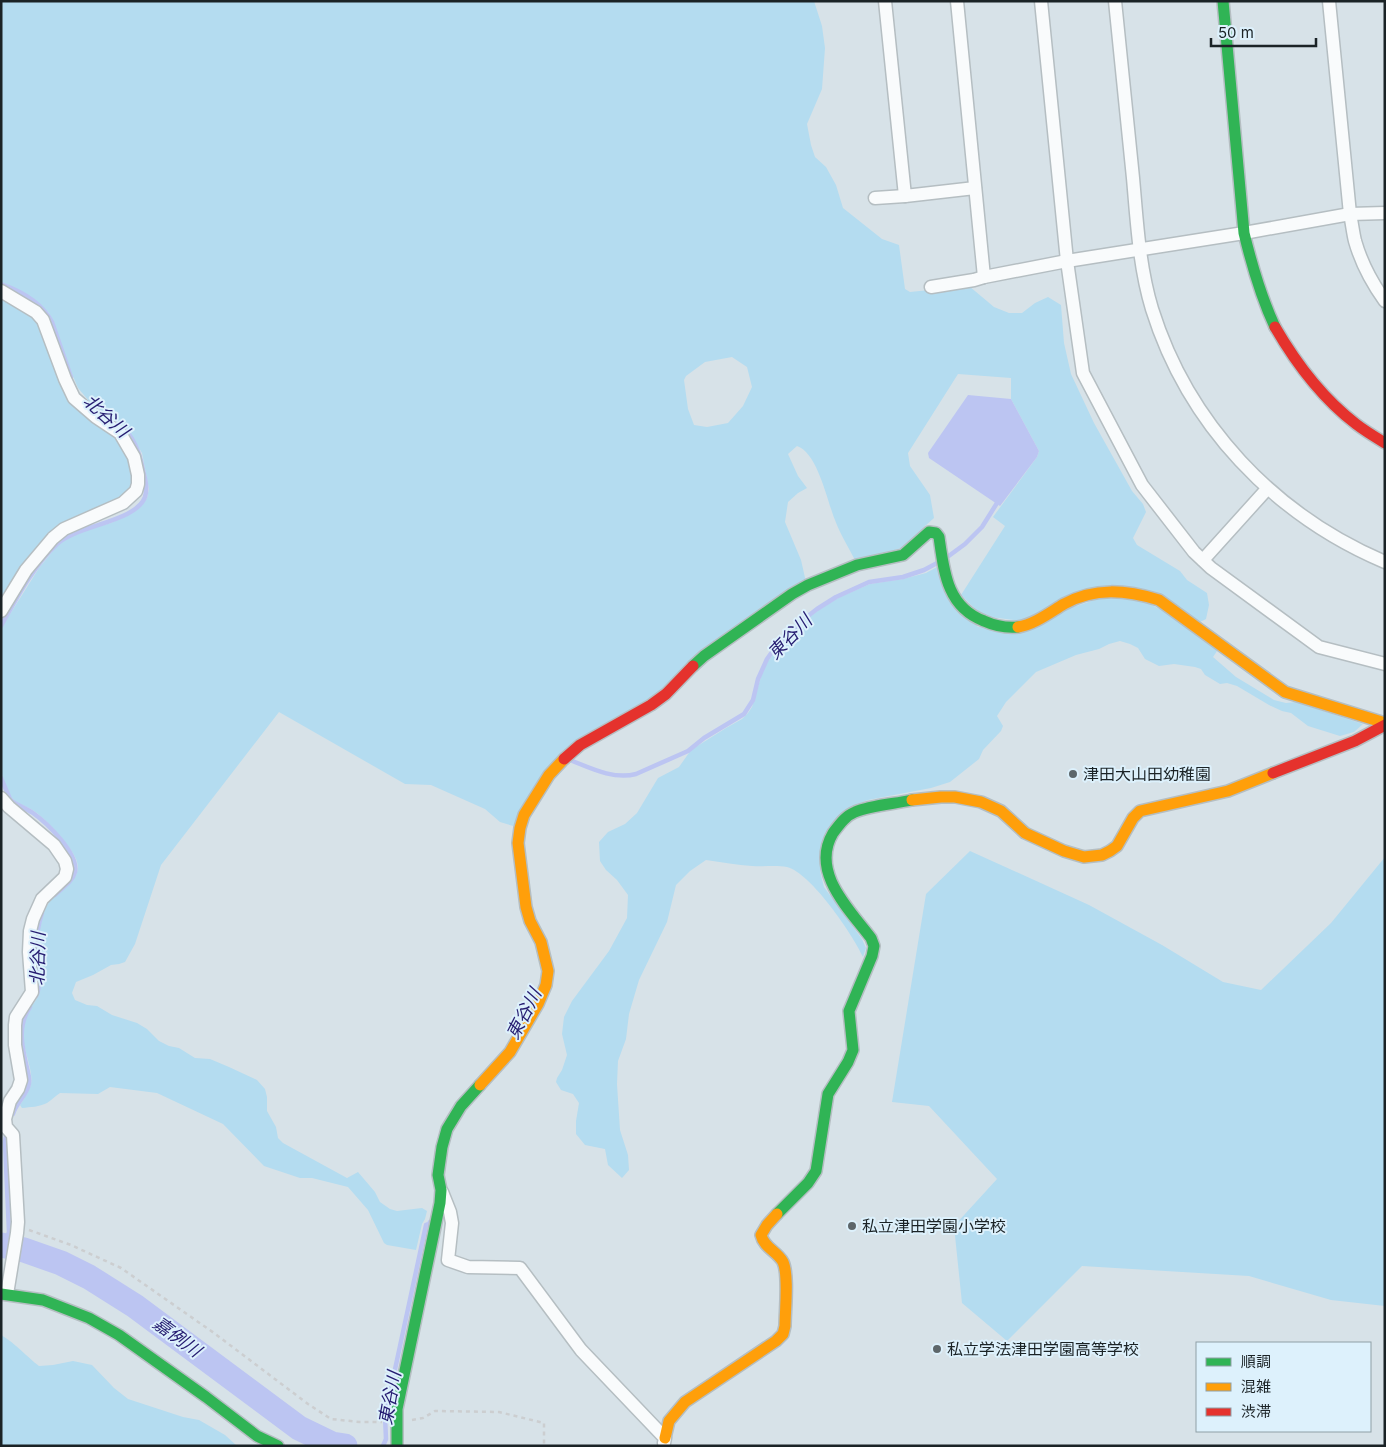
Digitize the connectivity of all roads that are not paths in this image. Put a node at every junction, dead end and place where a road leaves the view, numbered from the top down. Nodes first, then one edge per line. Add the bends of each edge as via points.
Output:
1 (885, 1) edge
2 (956, 1) edge
3 (1041, 1) edge
4 (1115, 1) edge
5 (1223, 1) edge
6 (1330, 1) edge
7 (975, 188) junction
8 (905, 196) junction
9 (875, 198) dead end
10 (1385, 212) edge
11 (1350, 214) junction
12 (1244, 233) junction
13 (1140, 250) junction
14 (1067, 261) junction
15 (984, 276) junction
16 (931, 287) dead end
17 (1, 290) edge
18 (1385, 301) edge
19 (1385, 443) edge
20 (1267, 488) junction
21 (1203, 560) junction
22 (1385, 562) edge
23 (1, 611) edge
24 (1385, 664) edge
25 (1385, 724) edge
26 (1, 798) edge
27 (441, 1190) junction
28 (4, 1294) edge
29 (398, 1441) edge
30 (665, 1442) edge
31 (278, 1446) edge

1 - 8 street
2 - 7 street
3 - 14 street
4 - 13 street
5 - 12 street
6 - 11 street
7 - 8 street
7 - 15 street
8 - 9 street
10 - 11 street
11 - 12 street
11 - 18 street via 1360,255
12 - 13 street
12 - 19 street via 1262,299 1296,364 1346,417
13 - 14 street
13 - 20 street via 1152,308 1180,376 1224,443
14 - 15 street
14 - 21 street via 1083,373 1142,485
15 - 16 street
17 - 23 street via 43,320 70,392 96,417 120,433 134,457 138,484 136,491 123,503 53,538 26,570
20 - 21 street
20 - 22 street via 1303,518
21 - 24 street via 1319,647
25 - 27 street via 1286,692 1159,600 1144,595 1108,590 1090,593 1033,623 1015,628 1000,628 982,622 957,604 944,572 940,538 936,533 929,532 903,555 857,565 808,585 704,656 651,705 567,755 549,775 524,815 518,843 526,907 545,958 548,971 546,985 510,1052 461,1106 447,1129 438,1175
25 - 30 street via 1355,741 1228,791 1140,811 1119,845 1107,853 1089,857 1076,856 1022,832 994,807 969,799 934,797 860,810 849,815 829,840 825,863 833,887 872,938 874,946 849,1012 853,1049 828,1094 816,1171 761,1235 766,1246 781,1259 786,1272 783,1334 685,1402 669,1421
26 - 28 street via 54,845 67,870 42,900 33,919 28,952 32,992 16,1016 14,1025 22,1080 10,1101 5,1119 6,1127 13,1135 18,1231
27 - 29 street via 397,1409
27 - 30 street via 452,1224 448,1260 468,1267 520,1268 581,1350
28 - 31 street via 43,1300 119,1335 257,1436

